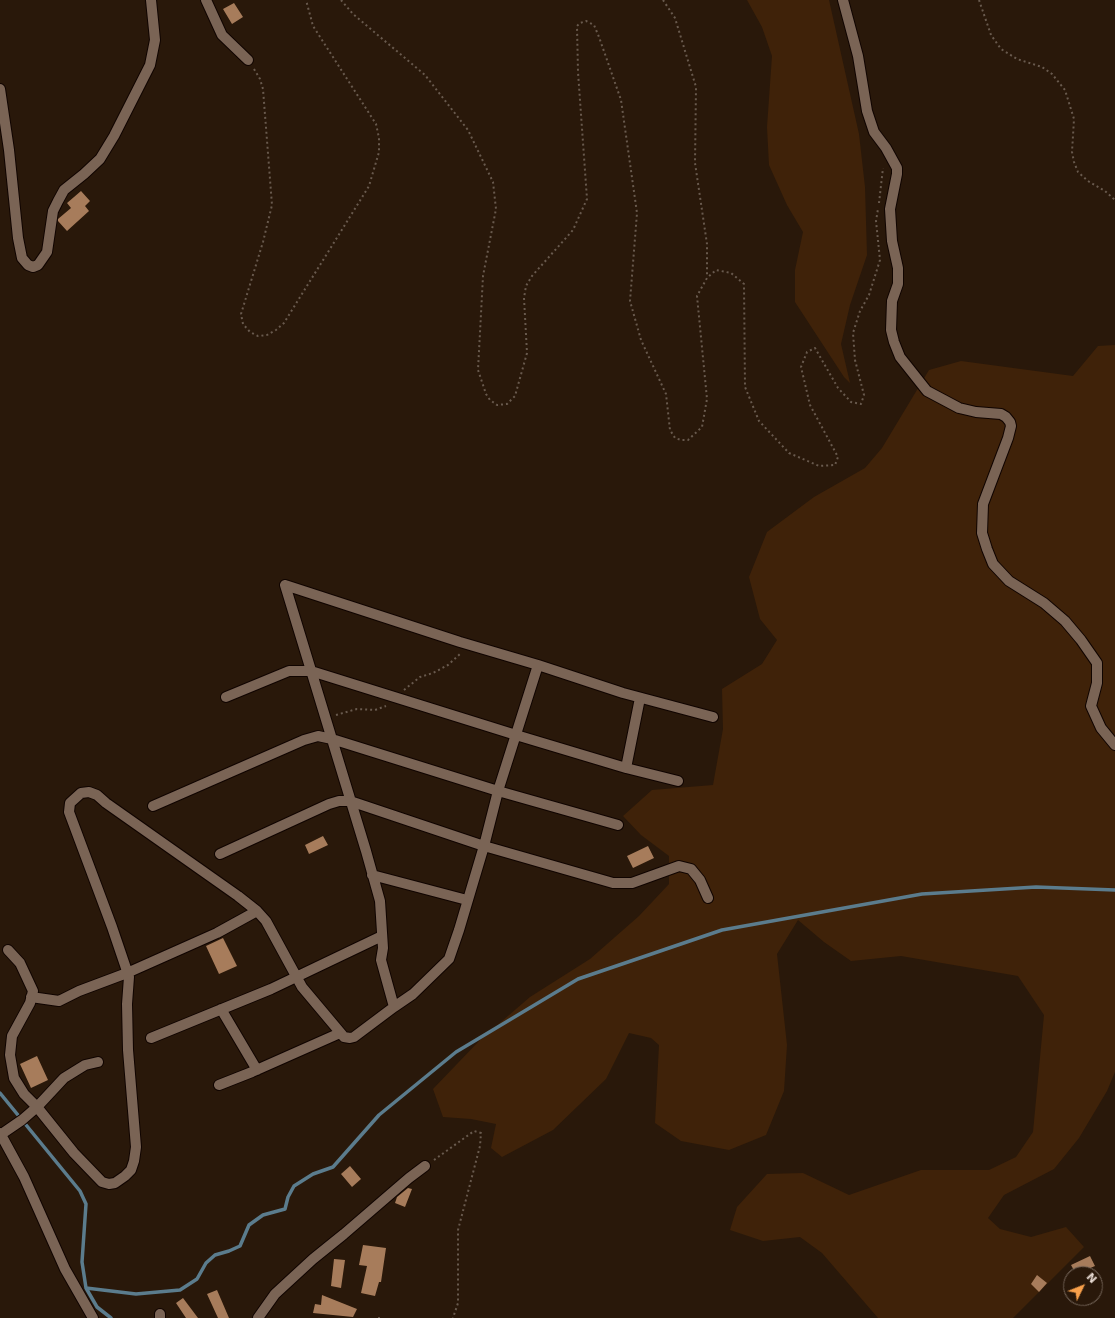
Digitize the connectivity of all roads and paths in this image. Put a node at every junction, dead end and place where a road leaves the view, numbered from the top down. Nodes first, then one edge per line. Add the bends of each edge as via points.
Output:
1 (151, 0) edge
2 (206, 0) edge
3 (306, 0) edge
4 (342, 0) edge
5 (663, 0) edge
6 (843, 0) edge
7 (979, 0) edge
8 (248, 60) joint
9 (0, 89) edge
10 (886, 148) junction
11 (1115, 200) edge
12 (707, 278) junction
13 (538, 665) junction
14 (311, 671) junction
15 (226, 697) dead end
16 (640, 698) junction
17 (713, 717) dead end
18 (516, 735) junction
19 (332, 739) junction
20 (1115, 745) edge
21 (626, 768) junction
22 (678, 781) dead end
23 (498, 791) junction
24 (350, 800) junction
25 (153, 806) dead end
26 (618, 825) dead end
27 (484, 846) junction
28 (220, 854) dead end
29 (372, 875) junction
30 (708, 898) dead end
31 (467, 900) junction
32 (258, 911) junction
33 (382, 936) junction
34 (8, 950) dead end
35 (127, 973) junction
36 (297, 977) junction
37 (31, 998) junction
38 (394, 1007) junction
39 (221, 1009) junction
40 (340, 1033) junction
41 (151, 1038) dead end
42 (98, 1062) dead end
43 (257, 1070) junction
44 (219, 1085) dead end
45 (37, 1107) junction
46 (0, 1134) edge
47 (425, 1166) joint
48 (93, 1318) edge
49 (258, 1318) edge
50 (453, 1318) edge

1 - 9 street via 154,40 150,65 100,159 64,190 58,200 53,211 46,252 38,264 33,266 28,265 22,258 18,238
2 - 8 street via 222,35
3 - 8 path via 313,26 376,124 379,152 369,186 284,323 268,335 258,336 243,324 241,314 272,205 263,89
4 - 12 path via 353,14 425,75 468,130 493,182 496,209 483,276 478,370 490,400 497,405 508,404 515,396 527,354 524,298 526,286 573,230 587,199 577,26 586,21 594,25 621,100 637,213 630,301 641,340 666,394 670,430 675,438 681,440 688,440 702,427 707,399 697,296
5 - 12 path via 675,18 696,88 695,163 707,244
6 - 10 street via 858,56 867,111 874,132
7 - 11 path via 991,35 1001,49 1017,59 1042,67 1052,74 1065,90 1074,119 1072,152 1078,172
10 - 12 path via 876,220 880,260 853,333 855,360 864,395 861,404 851,402 838,388 815,348 807,352 801,367 810,405 838,456 835,465 819,466 789,453 759,421 745,387 744,284 731,273 716,270
10 - 20 street via 895,162 898,174 890,209 892,241 898,268 898,284 892,301 891,330 894,342 900,357 927,390 959,408 1001,414 1010,422 1008,438 983,504 982,533 986,549 994,564 1009,581 1044,603 1065,621 1097,663 1097,683 1091,706 1101,728
13 - 14 street via 285,586
13 - 16 street
13 - 18 street
14 - 15 street via 289,671
14 - 18 street
14 - 19 street
16 - 17 street
16 - 21 street
18 - 21 street
18 - 23 street
19 - 23 street
19 - 24 street
19 - 25 street via 318,736 304,740
21 - 22 street
23 - 26 street
23 - 27 street
24 - 27 street
24 - 28 street via 329,804
24 - 29 street
27 - 30 street via 613,884 632,883 679,866 691,869 700,880
27 - 31 street
29 - 31 street
29 - 33 street via 380,901
31 - 38 street via 449,959 413,994
32 - 35 street via 217,933
32 - 35 street via 97,795 89,792 80,793 70,802 69,812
32 - 36 street
33 - 36 street
33 - 38 street via 382,960
34 - 37 street via 20,963 27,977 33,991
35 - 37 street via 59,1001
35 - 45 street via 129,1070 136,1147 131,1170 114,1182 102,1182 74,1154
36 - 39 street
36 - 40 street
37 - 45 street via 12,1036 10,1055 14,1078 24,1094
38 - 40 street via 354,1037 344,1037
39 - 41 street
39 - 43 street
40 - 43 street
42 - 45 street via 85,1065 64,1078
43 - 44 street
45 - 46 street
46 - 48 street via 24,1177 65,1269
47 - 49 street via 313,1259 275,1294
47 - 50 path via 474,1131 481,1133 480,1146 458,1230 458,1303

